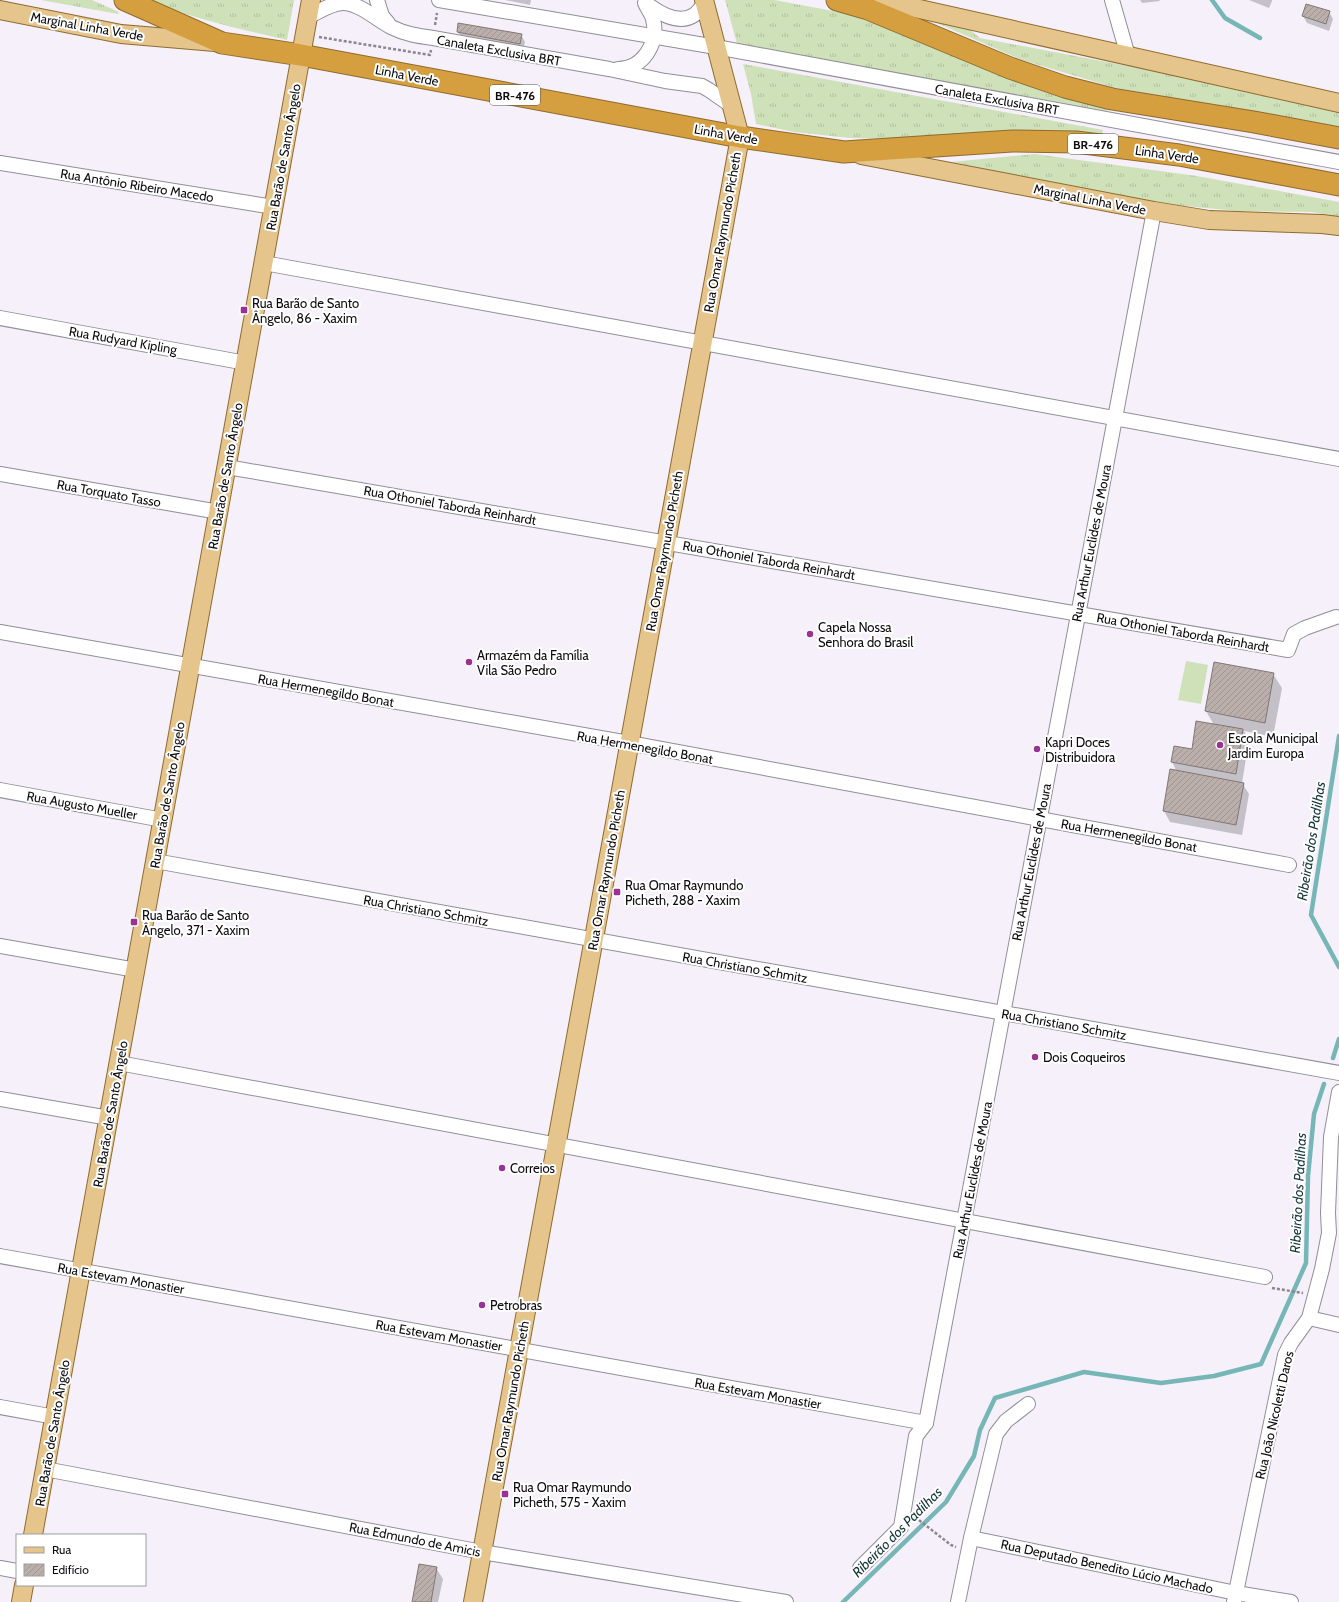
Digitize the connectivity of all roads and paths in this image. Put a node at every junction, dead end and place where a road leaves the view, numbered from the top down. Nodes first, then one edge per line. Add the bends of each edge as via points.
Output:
1 (125, 0) edge
2 (311, 0) edge
3 (377, 0) edge
4 (439, 0) edge
5 (837, 0) edge
6 (1112, 0) edge
7 (643, 1) edge
8 (705, 2) edge
9 (869, 4) edge
10 (0, 10) edge
11 (308, 18) junction
12 (391, 27) junction
13 (654, 37) junction
14 (222, 43) junction
15 (716, 47) junction
16 (301, 55) junction
17 (1128, 56) junction
18 (609, 69) junction
19 (1339, 103) edge
20 (732, 106) junction
21 (740, 138) junction
22 (1339, 138) edge
23 (844, 152) junction
24 (1339, 162) edge
25 (0, 163) edge
26 (1339, 185) edge
27 (274, 207) junction
28 (1154, 212) junction
29 (1339, 226) edge
30 (264, 263) junction
31 (0, 318) edge
32 (702, 343) junction
33 (246, 363) junction
34 (1115, 418) junction
35 (1339, 459) edge
36 (227, 467) junction
37 (0, 474) edge
38 (219, 512) junction
39 (666, 542) junction
40 (1078, 614) junction
41 (1336, 617) dead end
42 (0, 632) edge
43 (191, 666) junction
44 (629, 744) junction
45 (0, 790) edge
46 (1040, 819) junction
47 (163, 820) junction
48 (155, 861) junction
49 (1289, 865) dead end
50 (593, 940) junction
51 (0, 946) edge
52 (136, 970) junction
53 (1003, 1013) junction
54 (119, 1063) junction
55 (1337, 1073) edge
56 (1339, 1092) edge
57 (0, 1099) edge
58 (109, 1118) junction
59 (556, 1144) junction
60 (1334, 1214) edge
61 (964, 1221) junction
62 (0, 1256) edge
63 (81, 1271) junction
64 (1267, 1282) joint
65 (1303, 1293) dead end
66 (1309, 1318) junction
67 (1339, 1325) edge
68 (519, 1350) junction
69 (1028, 1404) dead end
70 (0, 1408) edge
71 (55, 1417) junction
72 (926, 1423) junction
73 (45, 1469) junction
74 (916, 1517) dead end
75 (34, 1534) edge
76 (969, 1545) junction
77 (482, 1552) junction
78 (0, 1568) edge
79 (860, 1568) dead end
80 (16, 1571) edge
81 (24, 1586) edge
82 (1235, 1597) edge
83 (21, 1602) edge
84 (473, 1602) edge
85 (786, 1602) edge
86 (958, 1602) edge
87 (1291, 1602) edge

1 - 14 highway, Linha Verde / BR-476
2 - 11 main road, Rua Barão de Santo Ângelo
3 - 12 street via 382,16
4 - 13 street, Canaleta Exclusiva BRT
5 - 9 highway
6 - 17 street
7 - 8 street via 662,15 679,19 695,14
7 - 13 street via 653,19
8 - 15 main road
9 - 17 main road via 906,6
9 - 22 highway via 1003,65 1065,87 1112,99
10 - 14 main road, Marginal Linha Verde via 121,34
11 - 12 street, Canaleta Exclusiva BRT via 334,5 345,3 357,7
11 - 16 main road, Rua Barão de Santo Ângelo
12 - 18 street, Canaleta Exclusiva BRT via 412,36
13 - 15 street, Canaleta Exclusiva BRT
13 - 18 street, Canaleta Exclusiva BRT via 643,58 633,66
14 - 16 highway, Linha Verde / BR-476
15 - 20 main road
15 - 24 street, Canaleta Exclusiva BRT
16 - 21 highway, Linha Verde / BR-476
16 - 27 main road, Rua Barão de Santo Ângelo
17 - 19 main road
18 - 20 street, Canaleta Exclusiva BRT via 702,86
20 - 21 main road
21 - 23 highway, Linha Verde / BR-476
21 - 32 main road, Rua Omar Raymundo Picheth
23 - 26 highway, Linha Verde / BR-476 via 1012,141 1076,142 1179,155
23 - 28 main road, Marginal Linha Verde
25 - 27 street, Rua Antônio Ribeiro Macedo
27 - 30 main road, Rua Barão de Santo Ângelo
28 - 29 main road, Marginal Linha Verde via 1209,220
28 - 34 street, Rua Arthur Euclides de Moura
30 - 32 street
30 - 33 main road, Rua Barão de Santo Ângelo
31 - 33 street, Rua Rudyard Kipling
32 - 34 street
32 - 39 main road, Rua Omar Raymundo Picheth
33 - 36 main road, Rua Barão de Santo Ângelo
34 - 35 street
34 - 40 street, Rua Arthur Euclides de Moura
36 - 38 main road, Rua Barão de Santo Ângelo
36 - 39 street, Rua Othoniel Taborda Reinhardt
37 - 38 street, Rua Torquato Tasso
38 - 43 main road, Rua Barão de Santo Ângelo
39 - 40 street, Rua Othoniel Taborda Reinhardt
39 - 44 main road, Rua Omar Raymundo Picheth
40 - 41 street, Rua Othoniel Taborda Reinhardt via 1288,650 1294,634
40 - 46 street, Rua Arthur Euclides de Moura
42 - 43 street, Rua Hermenegildo Bonat
43 - 44 street, Rua Hermenegildo Bonat
43 - 47 main road, Rua Barão de Santo Ângelo
44 - 46 street, Rua Hermenegildo Bonat
44 - 50 main road, Rua Omar Raymundo Picheth
45 - 47 street, Rua Augusto Mueller
46 - 49 street, Rua Hermenegildo Bonat
46 - 53 street, Rua Arthur Euclides de Moura
47 - 48 main road, Rua Barão de Santo Ângelo
48 - 50 street, Rua Christiano Schmitz
48 - 52 main road, Rua Barão de Santo Ângelo
50 - 53 street, Rua Christiano Schmitz
50 - 59 main road, Rua Omar Raymundo Picheth
51 - 52 street
52 - 54 main road, Rua Barão de Santo Ângelo
53 - 55 street, Rua Christiano Schmitz
53 - 61 street, Rua Arthur Euclides de Moura
54 - 58 main road, Rua Barão de Santo Ângelo
54 - 59 street
56 - 60 street, Rua João Nicoletti Daros via 1331,1136
57 - 58 street
58 - 63 main road, Rua Barão de Santo Ângelo
59 - 61 street
59 - 68 main road, Rua Omar Raymundo Picheth
60 - 66 street, Rua João Nicoletti Daros
61 - 64 street
61 - 72 street, Rua Arthur Euclides de Moura
62 - 63 street, Rua Estevam Monastier
63 - 68 street, Rua Estevam Monastier
63 - 71 main road, Rua Barão de Santo Ângelo
64 - 65 path
66 - 67 street
66 - 82 street, Rua João Nicoletti Daros via 1290,1343 1285,1355
68 - 72 street, Rua Estevam Monastier
68 - 77 main road, Rua Omar Raymundo Picheth
69 - 76 street via 1006,1421 996,1434
70 - 71 street
71 - 73 main road, Rua Barão de Santo Ângelo
72 - 79 street, Rua Arthur Euclides de Moura via 916,1436 901,1527
73 - 75 main road, Rua Barão de Santo Ângelo
73 - 77 street, Rua Edmundo de Amicis
74 - 76 path via 951,1545
76 - 82 street, Rua Deputado Benedito Lúcio Machado
76 - 86 street
77 - 84 main road, Rua Omar Raymundo Picheth
77 - 85 street, Rua Edmundo de Amicis
78 - 80 street
81 - 83 main road
82 - 87 street, Rua Deputado Benedito Lúcio Machado

